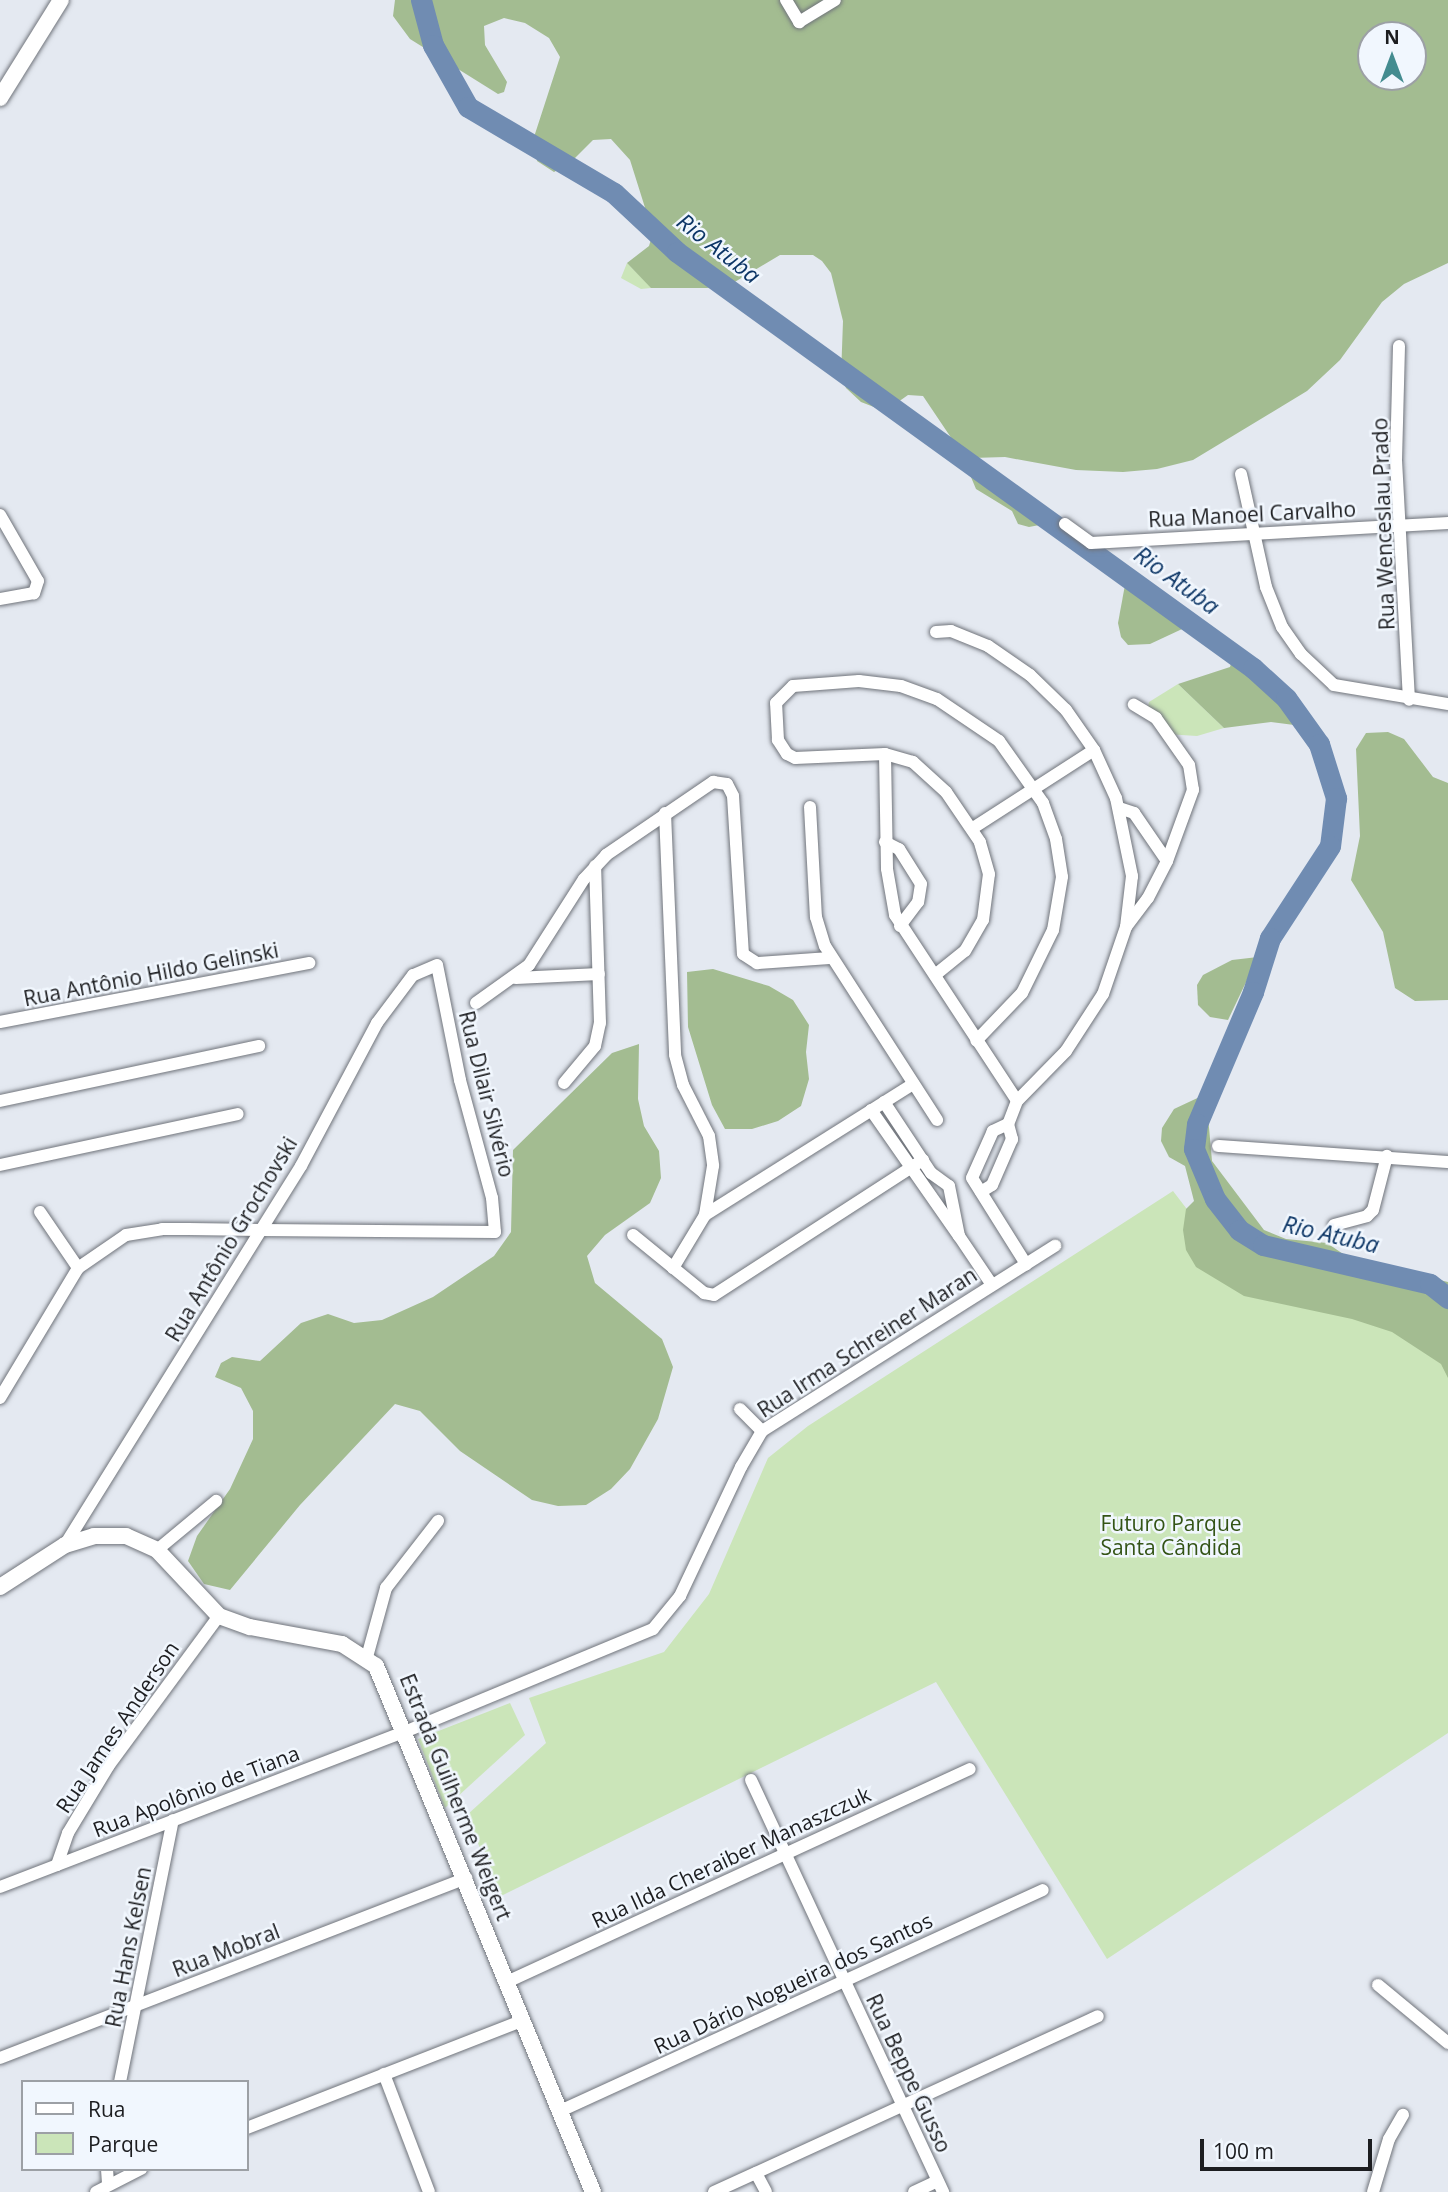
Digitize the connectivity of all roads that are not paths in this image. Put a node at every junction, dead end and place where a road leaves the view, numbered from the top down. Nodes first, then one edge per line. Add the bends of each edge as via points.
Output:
1 (61, 0) edge
2 (786, 0) edge
3 (835, 0) edge
4 (0, 99) edge
5 (1399, 346) dead end
6 (1241, 474) dead end
7 (0, 515) edge
8 (1448, 523) edge
9 (1065, 524) dead end
10 (1402, 524) junction
11 (1250, 531) junction
12 (0, 599) edge
13 (936, 632) dead end
14 (1409, 700) junction
15 (1448, 704) edge
16 (1134, 705) dead end
17 (1094, 750) junction
18 (885, 754) junction
19 (1034, 786) junction
20 (810, 807) dead end
21 (1119, 808) junction
22 (665, 813) junction
23 (973, 828) junction
24 (886, 842) junction
25 (1167, 861) junction
26 (595, 866) junction
27 (900, 926) junction
28 (1126, 927) junction
29 (831, 958) junction
30 (309, 963) dead end
31 (437, 965) joint
32 (600, 974) junction
33 (935, 975) junction
34 (516, 978) junction
35 (477, 1003) dead end
36 (0, 1022) edge
37 (976, 1041) junction
38 (260, 1046) dead end
39 (564, 1083) dead end
40 (913, 1084) junction
41 (0, 1101) edge
42 (1017, 1101) junction
43 (884, 1102) junction
44 (871, 1110) junction
45 (238, 1114) dead end
46 (937, 1120) dead end
47 (1008, 1124) junction
48 (1218, 1146) dead end
49 (1387, 1156) junction
50 (923, 1160) junction
51 (1448, 1162) edge
52 (0, 1165) edge
53 (910, 1168) junction
54 (981, 1192) junction
55 (952, 1194) junction
56 (934, 1203) junction
57 (40, 1212) dead end
58 (705, 1215) junction
59 (1334, 1225) dead end
60 (261, 1230) junction
61 (633, 1235) dead end
62 (959, 1236) junction
63 (1055, 1246) dead end
64 (1026, 1264) junction
65 (78, 1268) junction
66 (673, 1268) junction
67 (992, 1285) junction
68 (0, 1398) edge
69 (740, 1409) dead end
70 (762, 1431) junction
71 (216, 1501) dead end
72 (438, 1521) dead end
73 (65, 1545) junction
74 (157, 1550) junction
75 (0, 1587) edge
76 (219, 1616) junction
77 (367, 1657) junction
78 (407, 1731) junction
79 (970, 1769) dead end
80 (751, 1780) dead end
81 (173, 1821) junction
82 (786, 1854) junction
83 (57, 1865) junction
84 (467, 1878) junction
85 (0, 1886) edge
86 (1043, 1890) dead end
87 (509, 1981) junction
88 (845, 1981) junction
89 (1377, 1985) dead end
90 (136, 2006) junction
91 (1098, 2016) dead end
92 (524, 2020) junction
93 (1448, 2042) edge
94 (0, 2058) edge
95 (384, 2074) junction
96 (120, 2080) edge
97 (902, 2105) junction
98 (558, 2112) junction
99 (1403, 2115) dead end
100 (248, 2128) edge
101 (107, 2171) edge
102 (137, 2171) edge
103 (756, 2173) junction
104 (108, 2185) junction
105 (940, 2187) edge
106 (96, 2192) edge
107 (429, 2192) edge
108 (593, 2192) edge
109 (714, 2192) edge
110 (766, 2192) edge
111 (914, 2192) edge
112 (1373, 2192) edge

1 - 4 street
2 - 3 street via 799,22
5 - 10 street, Rua Wenceslau Prado via 1396,460
6 - 11 street
7 - 12 street via 38,581 34,593
8 - 10 street, Rua Manoel Carvalho
9 - 11 street, Rua Manoel Carvalho via 1091,543
10 - 11 street, Rua Manoel Carvalho
10 - 14 street, Rua Wenceslau Prado
11 - 14 street via 1282,627 1301,654 1334,685
13 - 17 street via 965,635 1020,667 1066,710
14 - 15 street
16 - 25 street via 1156,718 1191,772 1192,800
17 - 19 street
17 - 21 street
18 - 19 street via 791,757 778,740 779,698 799,684 829,681 873,682 919,692 985,729
18 - 23 street via 924,771
18 - 24 street
19 - 23 street
19 - 37 street via 1059,858 1057,913 1031,979 1001,1019
20 - 29 street via 816,918
21 - 25 street via 1134,813
21 - 28 street via 1132,876
22 - 26 street
22 - 29 street via 707,783 727,784 734,805 743,954 757,963
22 - 58 street via 675,1055 712,1148 712,1184
23 - 33 street via 987,863 987,908 973,941
24 - 27 street via 889,895
24 - 27 street via 899,849 920,884 918,902
25 - 28 street
26 - 32 street
26 - 34 street via 542,950
27 - 33 street
28 - 42 street via 1092,1014 1066,1051
29 - 40 street
30 - 36 street, Rua Antônio Hildo Gelinski
31 - 60 street, Rua Antônio Grochovski via 413,975 384,1012
31 - 60 street, Rua Dilair Silvério via 460,1080 492,1198 495,1232
32 - 34 street
32 - 39 street via 599,1036
33 - 37 street
34 - 35 street
37 - 42 street
38 - 41 street
40 - 43 street
40 - 46 street
42 - 47 street
43 - 44 street
43 - 50 street
44 - 53 street
44 - 58 street
45 - 52 street
47 - 54 street via 1012,1139 992,1185
47 - 54 street via 993,1131 972,1178
48 - 49 street
49 - 51 street
49 - 59 street via 1373,1210
50 - 53 street
50 - 55 street
53 - 56 street
53 - 66 street via 719,1293 704,1293
54 - 64 street
55 - 56 street via 946,1201
55 - 62 street
56 - 62 street
57 - 65 street
58 - 66 street
60 - 65 street via 142,1231 114,1240
60 - 73 street, Rua Antônio Grochovski
61 - 66 street
62 - 67 street
63 - 64 street, Rua Irma Schreiner Maran
64 - 67 street, Rua Irma Schreiner Maran
65 - 68 street
67 - 70 street, Rua Irma Schreiner Maran
69 - 70 street
70 - 78 street, Rua Irma Schreiner Maran via 740,1467 680,1596 663,1620 641,1635
71 - 74 street
72 - 77 street via 386,1588
73 - 74 street via 111,1535 138,1539
73 - 75 street
74 - 76 street
76 - 77 street via 250,1627 323,1638
76 - 83 street, Rua James Anderson via 109,1765 68,1833
77 - 78 street, Estrada Guilherme Weigert via 383,1675
78 - 81 street, Rua Apolônio de Tiana
78 - 84 street, Estrada Guilherme Weigert
79 - 82 street, Rua Ilda Cheraiber Manaszczuk
80 - 82 street, Rua Beppe Gusso
81 - 83 street, Rua Apolônio de Tiana
81 - 90 street, Rua Hans Kelsen
82 - 87 street, Rua Ilda Cheraiber Manaszczuk
82 - 88 street, Rua Beppe Gusso
83 - 85 street, Rua Apolônio de Tiana
84 - 87 street, Estrada Guilherme Weigert
84 - 90 street, Rua Mobral
86 - 88 street, Rua Dário Nogueira dos Santos
87 - 92 street, Estrada Guilherme Weigert
88 - 97 street, Rua Beppe Gusso
88 - 98 street, Rua Dário Nogueira dos Santos
89 - 93 street
90 - 94 street, Rua Mobral
90 - 96 street, Rua Hans Kelsen
91 - 97 street
92 - 95 street
92 - 98 street, Estrada Guilherme Weigert
95 - 100 street
95 - 107 street
97 - 103 street
97 - 105 street, Rua Beppe Gusso
98 - 108 street, Estrada Guilherme Weigert
99 - 112 street via 1389,2139
101 - 104 street
102 - 104 street
103 - 109 street
103 - 110 street
104 - 106 street
105 - 111 street

